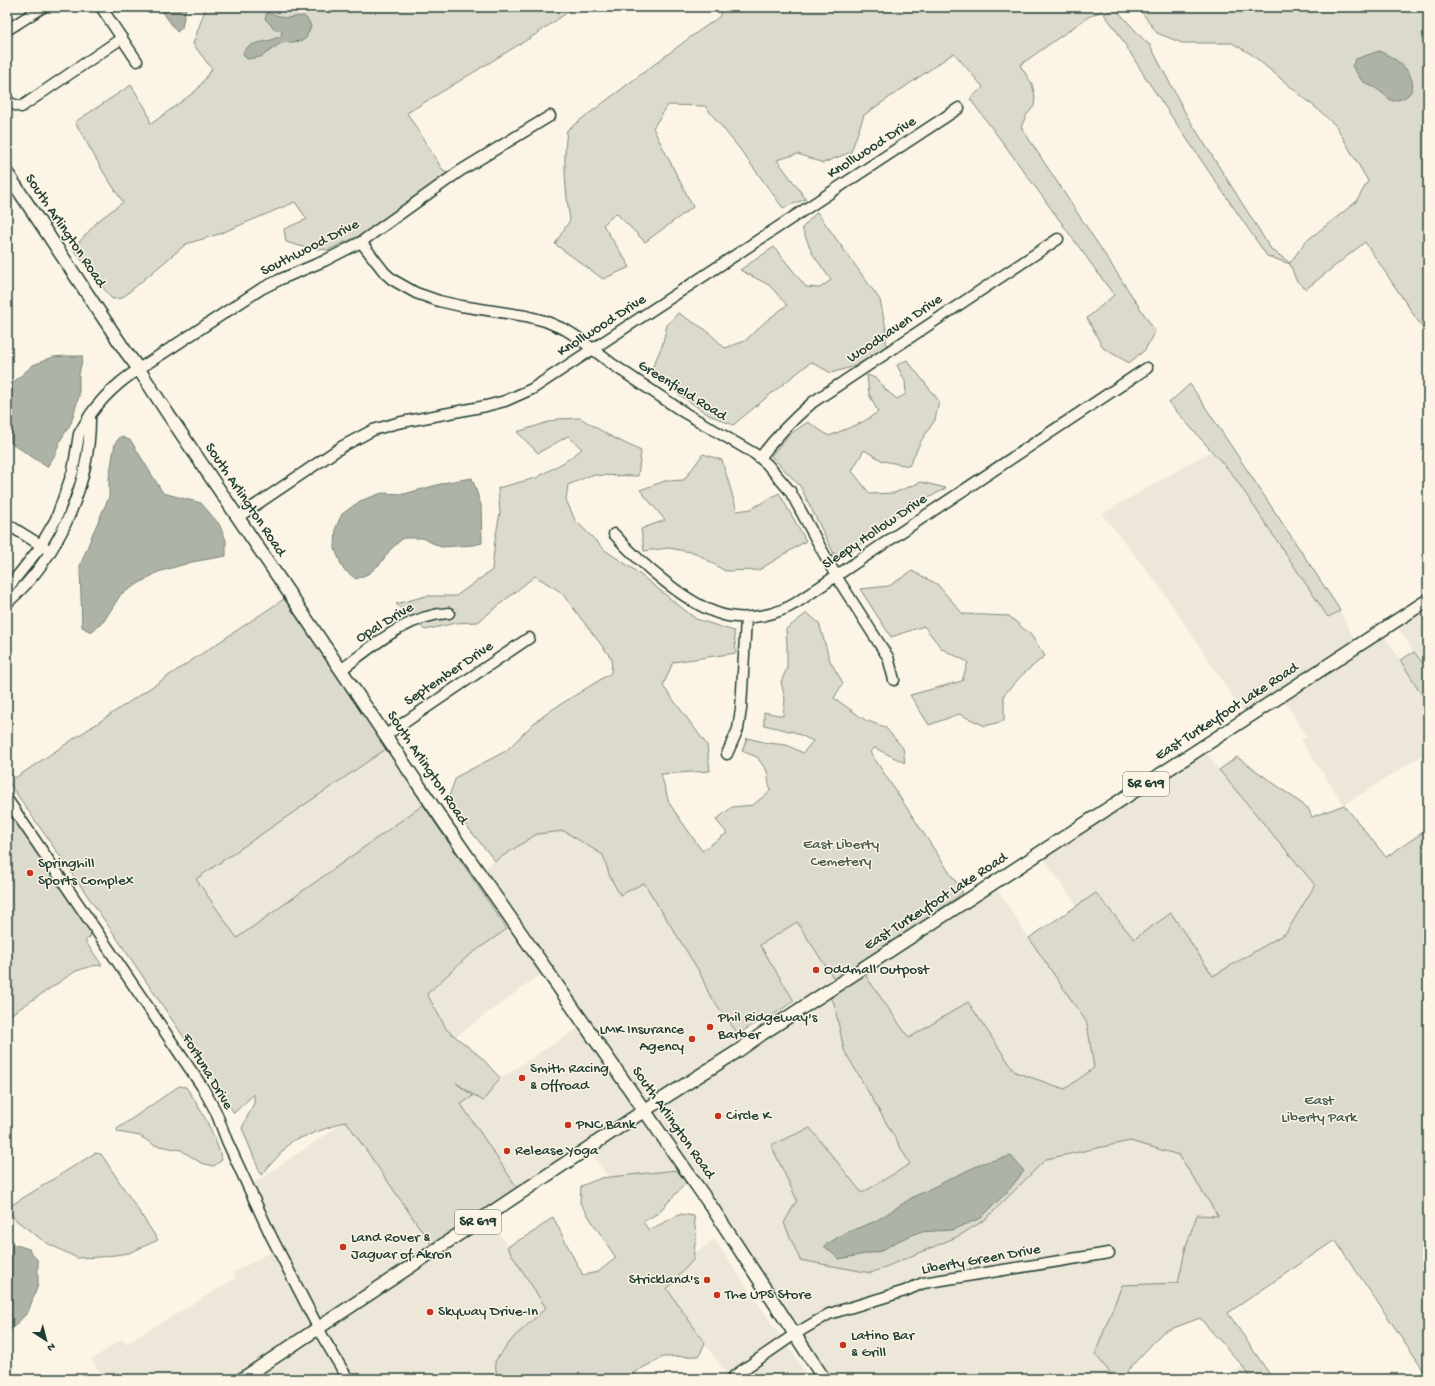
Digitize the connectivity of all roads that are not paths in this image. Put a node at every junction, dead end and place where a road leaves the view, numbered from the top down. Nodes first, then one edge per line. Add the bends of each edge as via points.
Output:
1 (43, 7) edge
2 (101, 7) edge
3 (7, 30) edge
4 (122, 38) junction
5 (137, 61) dead end
6 (7, 99) edge
7 (959, 108) dead end
8 (550, 116) dead end
9 (7, 173) edge
10 (1058, 239) dead end
11 (361, 242) junction
12 (593, 350) junction
13 (138, 368) junction
14 (1147, 368) dead end
15 (90, 415) junction
16 (760, 458) junction
17 (238, 517) junction
18 (7, 524) edge
19 (614, 534) dead end
20 (41, 546) junction
21 (50, 551) junction
22 (836, 576) junction
23 (7, 589) edge
24 (1428, 600) edge
25 (7, 603) edge
26 (449, 614) dead end
27 (746, 618) junction
28 (529, 638) dead end
29 (341, 670) junction
30 (894, 680) dead end
31 (386, 735) junction
32 (727, 754) dead end
33 (7, 798) edge
34 (645, 1110) junction
35 (1109, 1253) dead end
36 (318, 1328) junction
37 (795, 1334) junction
38 (242, 1379) edge
39 (348, 1379) edge
40 (732, 1379) edge
41 (824, 1379) edge

1 - 3 street
2 - 4 street
4 - 5 street
4 - 6 street via 22,107 10,103
7 - 12 street, Knollwood Drive
8 - 11 street, Southwood Drive via 515,132
9 - 13 main road, South Arlington Road
10 - 16 street, Woodhaven Drive via 813,402 777,435
11 - 12 street, Greenfield Road via 385,274 416,293 461,306 545,321 572,334
11 - 13 street, Southwood Drive via 261,289
12 - 16 street, Greenfield Road via 685,413
12 - 17 street, Knollwood Drive via 532,389 505,401 397,422 360,436
13 - 15 street, Southwood Drive via 114,387
13 - 17 main road, South Arlington Road
14 - 22 street, Sleepy Hollow Drive
15 - 20 street, Southwood Drive via 80,434 73,471 56,519
15 - 21 street via 90,435 79,487 65,526
16 - 22 street, Greenfield Road via 790,491
17 - 29 main road, South Arlington Road
18 - 20 street
19 - 27 street, Sleepy Hollow Drive via 644,564 681,592 713,611
20 - 21 street
20 - 23 street, Southwood Drive
21 - 25 street via 33,576
22 - 27 street, Sleepy Hollow Drive via 792,606
22 - 30 street, Greenfield Road via 888,657
24 - 34 main road, East Turkeyfoot Lake Road / SR 619
26 - 29 street, Opal Drive via 430,615 409,624
27 - 32 street via 741,709 738,729
28 - 31 street, September Drive
29 - 31 main road, South Arlington Road
31 - 34 main road, South Arlington Road via 445,824
33 - 36 street, Fortuna Drive via 203,1088 248,1187
34 - 36 main road, East Turkeyfoot Lake Road / SR 619
34 - 37 main road, South Arlington Road
35 - 37 street, Liberty Green Drive via 923,1283 829,1314
36 - 38 main road, East Turkeyfoot Lake Road / SR 619
36 - 39 street, Fortuna Drive
37 - 40 street, Liberty Green Drive
37 - 41 main road, South Arlington Road

